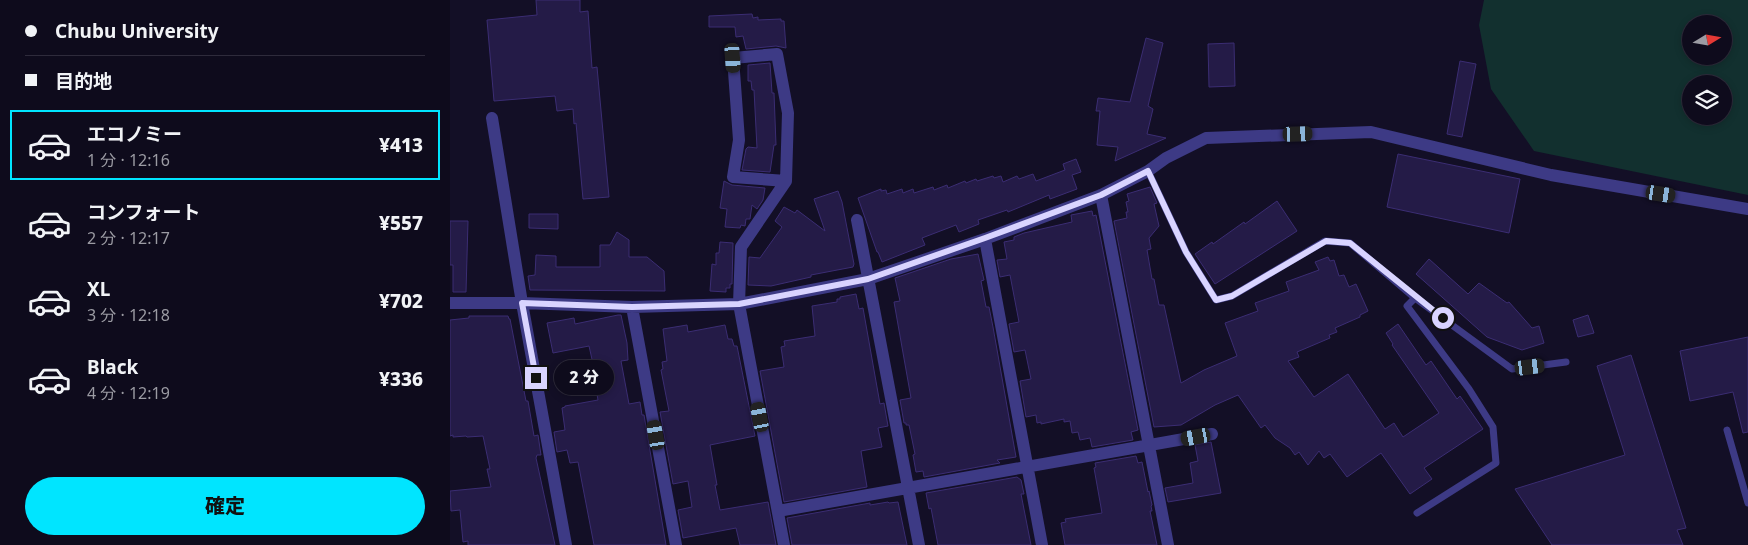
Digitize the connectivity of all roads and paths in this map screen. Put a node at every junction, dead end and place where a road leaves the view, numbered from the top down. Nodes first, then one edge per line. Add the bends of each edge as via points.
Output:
1 (492, 118) dead end
2 (1148, 171) junction
3 (786, 181) junction
4 (1101, 195) junction
5 (1748, 209) edge
6 (857, 220) dead end
7 (985, 238) junction
8 (868, 279) junction
9 (1415, 298) junction
10 (450, 303) edge
11 (522, 303) junction
12 (739, 304) junction
13 (632, 307) junction
14 (1566, 362) dead end
15 (1726, 430) dead end
16 (1212, 434) dead end
17 (1149, 445) junction
18 (1028, 467) junction
19 (908, 488) junction
20 (1748, 503) edge
21 (778, 512) junction
22 (1417, 513) dead end
23 (566, 545) edge
24 (676, 545) edge
25 (784, 545) edge
26 (919, 545) edge
27 (1042, 545) edge
28 (1168, 545) edge

1 - 11 street
2 - 4 street
2 - 5 street via 1206,138 1371,132 1551,175
2 - 9 lane via 1186,252 1216,300 1232,296 1326,241 1350,243
3 - 3 street via 733,177 739,140 733,58 777,54 788,113
3 - 12 street via 741,247
4 - 7 street
4 - 17 street
6 - 8 street
7 - 8 street
7 - 18 street
8 - 12 street
8 - 19 street
9 - 14 lane via 1512,369
9 - 22 lane via 1407,306 1469,388 1493,427 1496,463
10 - 11 street
11 - 13 street
11 - 23 street
12 - 13 street
12 - 21 street
13 - 24 street
15 - 20 lane
16 - 17 street
17 - 18 street
17 - 28 street
18 - 19 street
18 - 27 street
19 - 21 street
19 - 26 street
21 - 25 street

